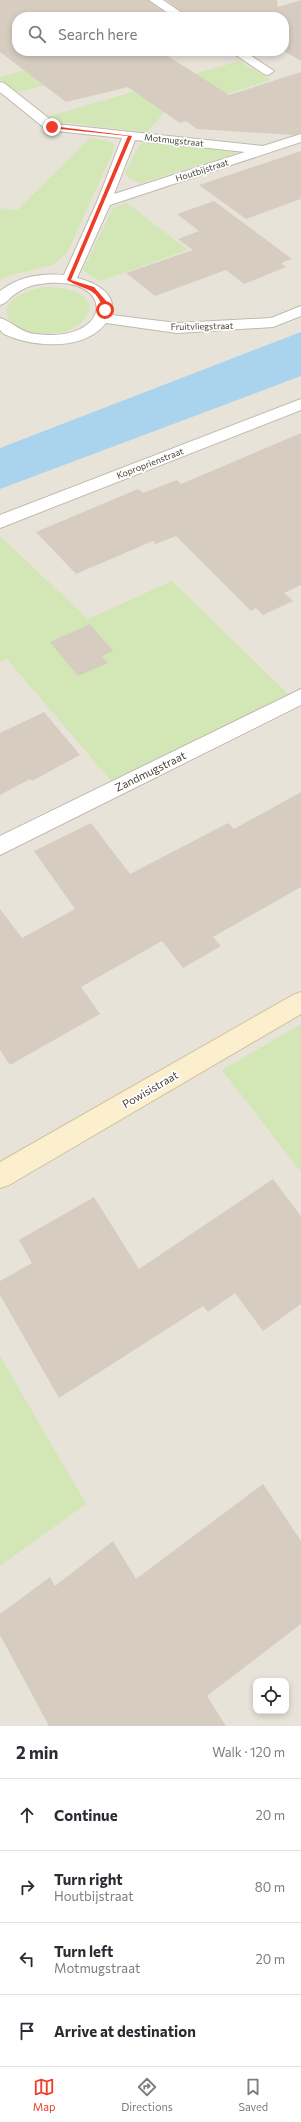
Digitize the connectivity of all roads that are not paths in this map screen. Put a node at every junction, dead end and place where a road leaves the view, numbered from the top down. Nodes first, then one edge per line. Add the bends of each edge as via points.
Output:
1 (155, 0) edge
2 (174, 12) edge
3 (244, 56) edge
4 (268, 71) dead end
5 (0, 86) edge
6 (130, 136) junction
7 (301, 138) edge
8 (266, 150) junction
9 (104, 202) junction
10 (69, 280) junction
11 (0, 300) edge
12 (301, 312) edge
13 (102, 318) junction
14 (0, 323) edge
15 (20, 336) junction
16 (0, 343) edge
17 (301, 404) edge
18 (0, 522) edge
19 (301, 696) edge
20 (0, 846) edge
21 (301, 1002) edge
22 (0, 1176) edge

1 - 2 street
3 - 4 street
5 - 6 street, Motmugstraat via 52,127
6 - 8 street, Motmugstraat
6 - 9 street
7 - 8 street, Houtbijstraat
8 - 9 street, Houtbijstraat
9 - 10 street
10 - 11 street via 33,281 17,286
10 - 13 street via 92,288 100,295 105,306
12 - 13 street, Fruitvliegstraat via 273,322 177,328
13 - 15 street via 95,327 68,338 51,340
14 - 15 street
15 - 16 street
17 - 18 street, Koproprienstraat
19 - 20 street, Zandmugstraat
21 - 22 street, Powisistraat

